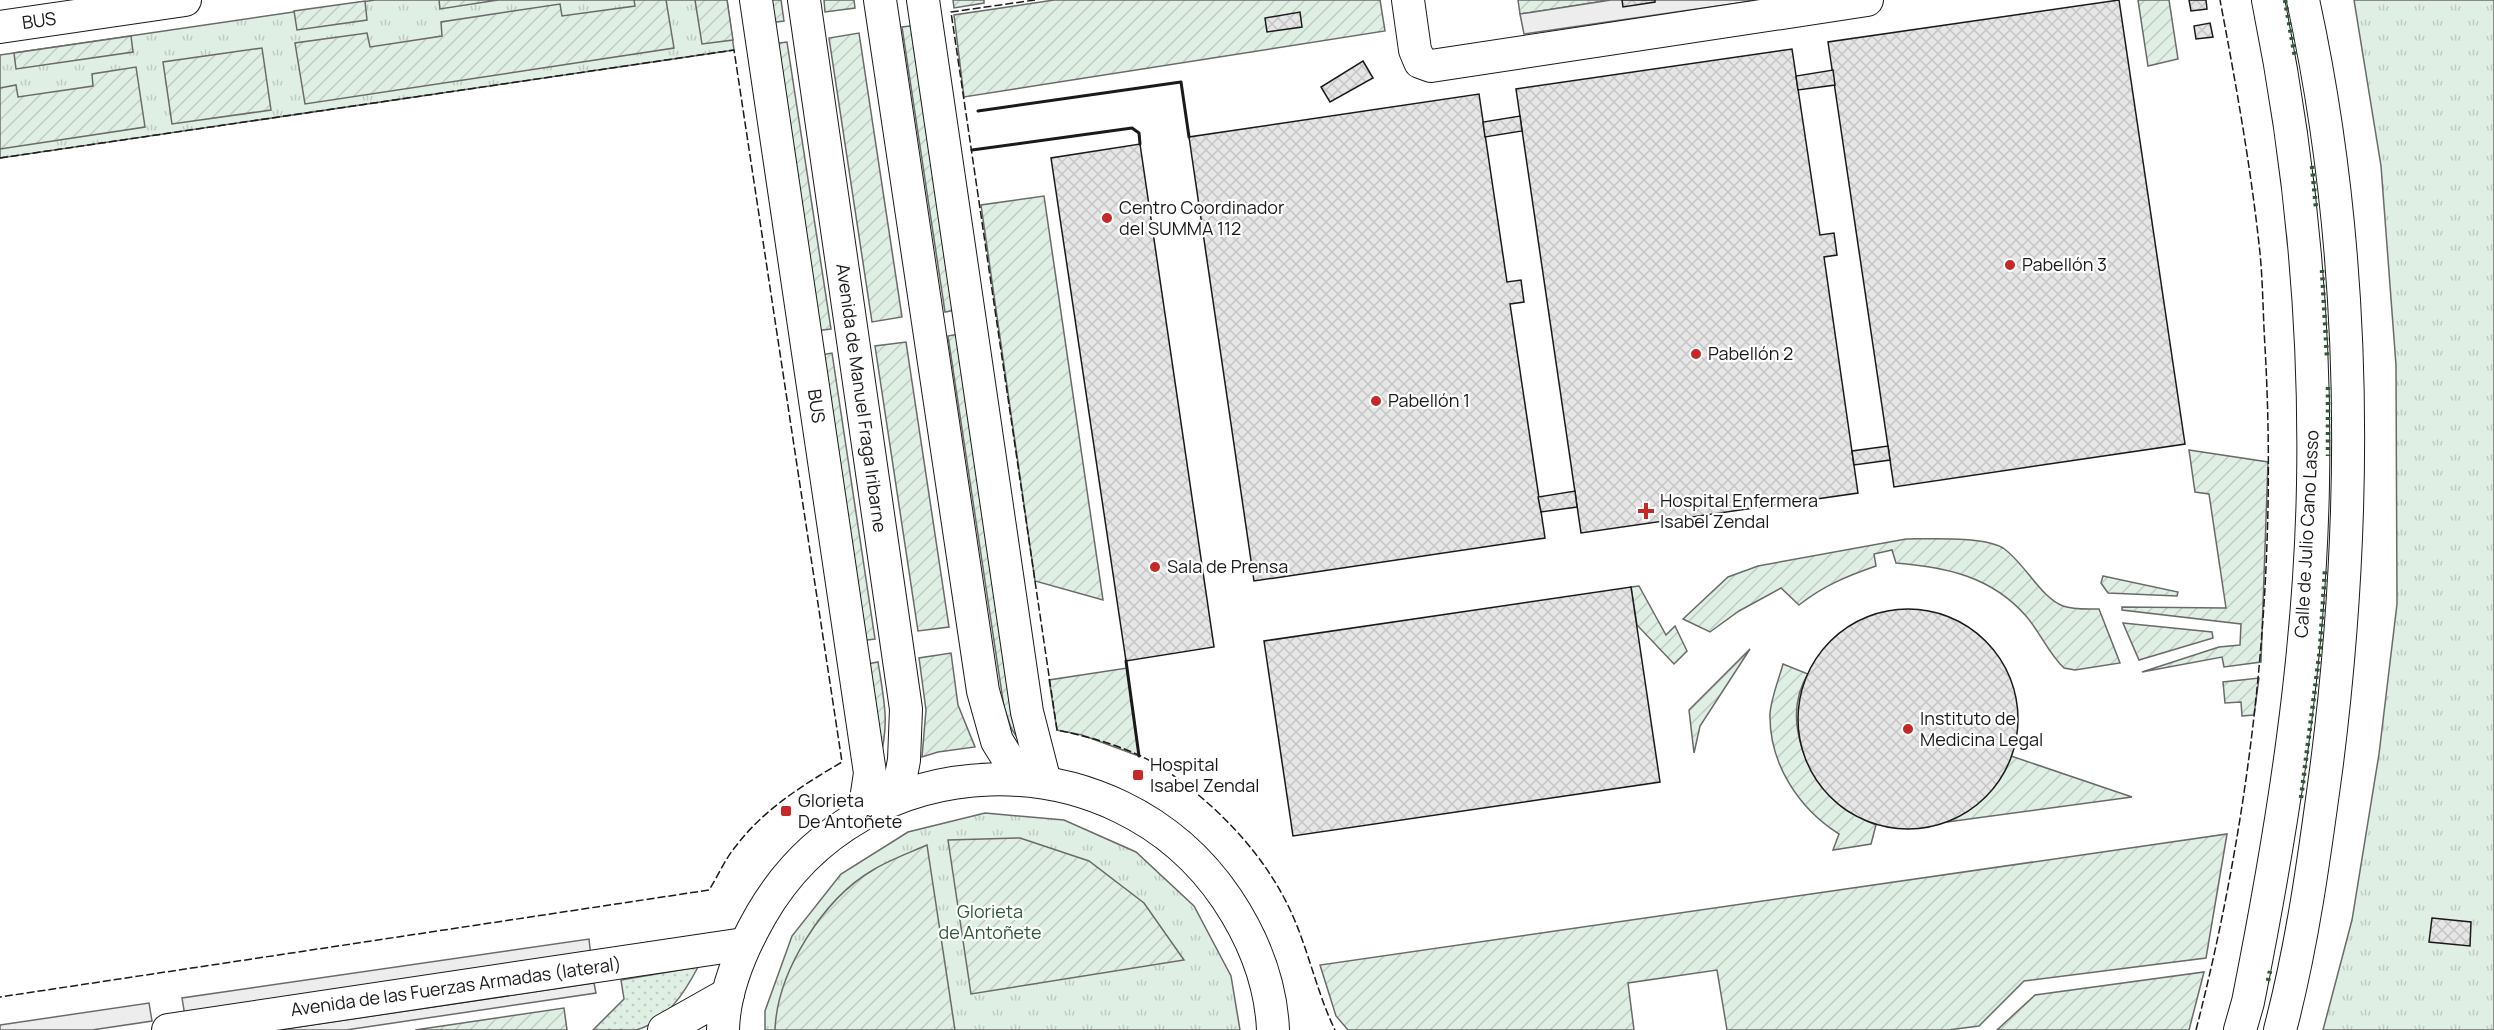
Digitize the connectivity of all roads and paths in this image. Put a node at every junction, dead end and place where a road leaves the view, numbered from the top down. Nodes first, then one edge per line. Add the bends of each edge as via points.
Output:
1 (185, 0) edge
2 (756, 0) edge
3 (804, 0) edge
4 (880, 0) edge
5 (922, 0) edge
6 (1408, 0) edge
7 (1867, 0) edge
8 (2268, 0) edge
9 (2303, 0) edge
10 (0, 27) edge
11 (1032, 780) junction
12 (897, 797) junction
13 (864, 813) junction
14 (744, 944) junction
15 (728, 994) junction
16 (1276, 1026) edge
17 (721, 1028) edge
18 (168, 1030) edge
19 (664, 1030) edge
20 (2240, 1030) edge
21 (2280, 1030) edge

1 - 10 street, BUS
2 - 13 street, BUS via 870,773
3 - 12 street, Avenida de Manuel Fraga Iribarne via 906,709 904,760
4 - 11 street via 982,691 997,741
5 - 11 street via 1027,712
6 - 7 street via 1415,50 1420,62 1431,66
8 - 20 street, Calle de Julio Cano Lasso via 2285,82 2305,248 2313,485 2300,674 2285,805
9 - 21 street, Calle de Julio Cano Lasso via 2321,81 2341,248 2349,371 2349,487 2338,670 2320,812
11 - 12 street via 957,781
11 - 16 street via 1085,791 1122,807 1157,827 1189,853 1239,917 1256,953
12 - 13 street
13 - 14 street via 808,855 774,892
14 - 15 street
14 - 18 street, Avenida de las Fuerzas Armadas (lateral)
15 - 17 street
15 - 19 street

